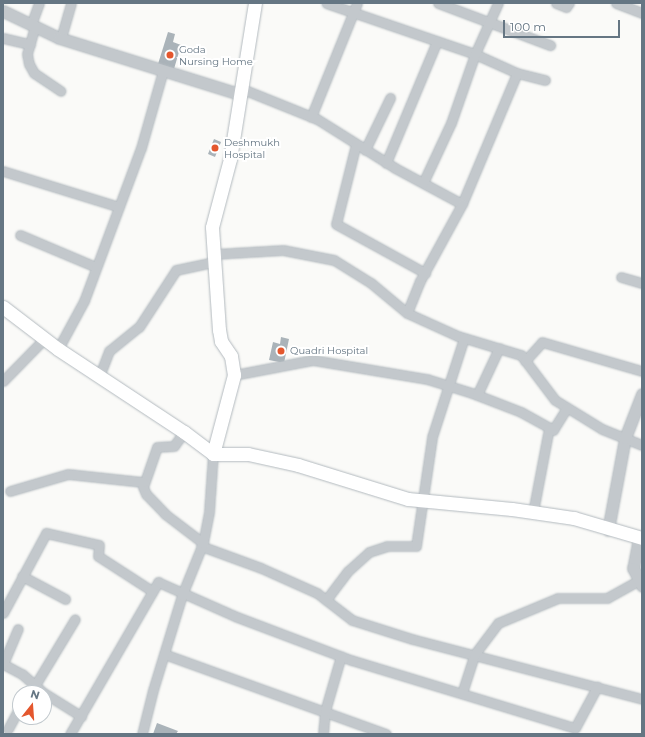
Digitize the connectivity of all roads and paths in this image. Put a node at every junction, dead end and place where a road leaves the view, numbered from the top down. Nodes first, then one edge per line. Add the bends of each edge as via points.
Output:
1 (39, 3) edge
2 (71, 3) edge
3 (255, 3) edge
4 (326, 3) edge
5 (438, 3) edge
6 (498, 3) edge
7 (556, 3) edge
8 (569, 3) edge
9 (616, 3) edge
10 (355, 8) edge
11 (3, 11) edge
12 (642, 13) edge
13 (490, 20) junction
14 (33, 25) junction
15 (3, 38) edge
16 (61, 38) junction
17 (437, 41) junction
18 (30, 44) junction
19 (550, 45) dead end
20 (475, 54) junction
21 (163, 71) junction
22 (517, 73) junction
23 (545, 80) dead end
24 (61, 91) dead end
25 (240, 91) junction
26 (390, 98) dead end
27 (311, 117) junction
28 (356, 144) junction
29 (365, 150) junction
30 (386, 163) junction
31 (3, 171) edge
32 (423, 183) junction
33 (462, 204) junction
34 (119, 207) junction
35 (20, 235) dead end
36 (214, 258) junction
37 (96, 267) junction
38 (425, 273) junction
39 (621, 277) dead end
40 (642, 283) edge
41 (3, 308) edge
42 (407, 314) junction
43 (44, 338) junction
44 (464, 338) junction
45 (499, 348) junction
46 (58, 349) junction
47 (525, 361) junction
48 (642, 371) edge
49 (234, 375) junction
50 (99, 377) junction
51 (3, 381) edge
52 (450, 386) junction
53 (477, 394) junction
54 (642, 394) edge
55 (567, 408) junction
56 (549, 428) junction
57 (184, 432) junction
58 (625, 438) junction
59 (642, 445) edge
60 (213, 454) junction
61 (143, 482) junction
62 (10, 490) dead end
63 (422, 501) junction
64 (533, 512) junction
65 (608, 530) junction
66 (640, 538) edge
67 (202, 544) junction
68 (22, 576) junction
69 (640, 583) edge
70 (152, 591) junction
71 (182, 595) junction
72 (65, 599) dead end
73 (326, 600) junction
74 (3, 613) edge
75 (75, 620) dead end
76 (18, 629) dead end
77 (164, 654) junction
78 (474, 655) junction
79 (341, 656) junction
80 (3, 664) edge
81 (33, 685) joint
82 (597, 687) junction
83 (462, 693) junction
84 (52, 698) edge
85 (642, 699) edge
86 (325, 711) junction
87 (81, 716) junction
88 (12, 722) edge
89 (8, 730) dead end
90 (574, 732) edge
91 (73, 733) edge
92 (142, 734) edge
93 (323, 734) edge
94 (386, 734) edge

1 - 14 street
2 - 16 street
3 - 25 main road
4 - 10 street
5 - 13 street
6 - 13 street
7 - 8 street via 566,7
9 - 12 street
10 - 17 street
10 - 27 street
11 - 14 street
13 - 19 street
13 - 20 street
14 - 16 street
14 - 18 street
15 - 18 street
16 - 21 street
17 - 20 street
17 - 30 street
18 - 24 street via 27,61 32,71
20 - 22 street
20 - 32 street via 451,123
21 - 25 street
21 - 34 street via 141,148
22 - 23 street
22 - 33 street
25 - 27 street
25 - 36 main road via 230,159 212,227
26 - 29 street
27 - 28 street
28 - 29 street
28 - 38 street via 336,224
29 - 30 street
30 - 32 street
31 - 34 street
32 - 33 street
33 - 38 street
34 - 37 street
35 - 37 street
36 - 42 street via 283,250 334,260 371,283
36 - 49 main road via 219,330 221,341 231,356
36 - 50 street via 176,270 139,327 109,352
37 - 46 street via 84,301
38 - 42 street
39 - 40 street
41 - 43 main road
42 - 44 street
43 - 46 main road
43 - 51 street
44 - 45 street
44 - 52 street
45 - 47 street via 521,355
45 - 53 street
46 - 50 main road
47 - 48 street via 542,342
47 - 55 street via 555,400
49 - 52 street via 313,360 427,379
49 - 60 main road
50 - 57 main road
52 - 53 street
52 - 63 street via 432,437
53 - 56 street via 521,412
54 - 58 street
55 - 56 street via 553,430
55 - 58 street via 602,429
56 - 64 street
57 - 60 main road
57 - 61 street via 174,446 157,447
58 - 59 street
58 - 65 street
60 - 63 main road via 248,454 298,465 408,500
60 - 67 street via 209,512
61 - 62 street via 68,474
61 - 67 street via 146,494 165,514
63 - 64 main road
63 - 73 street via 416,546 387,546 369,552 348,571
64 - 65 main road via 574,518
65 - 66 main road
66 - 69 street via 634,568
67 - 71 street
67 - 73 street via 317,593
68 - 70 street via 46,532 99,546 98,556
68 - 72 street
68 - 74 street
69 - 78 street via 607,598 558,598 498,623
70 - 71 street via 158,582
70 - 87 street
71 - 77 street
71 - 79 street
73 - 78 street via 352,620
75 - 81 street
76 - 80 street
77 - 86 street
77 - 92 street
78 - 82 street
78 - 83 street
79 - 83 street
79 - 86 street
80 - 81 street via 22,674
82 - 85 street
82 - 90 street
83 - 90 street
84 - 87 street
86 - 93 street
86 - 94 street
87 - 91 street
88 - 89 street

